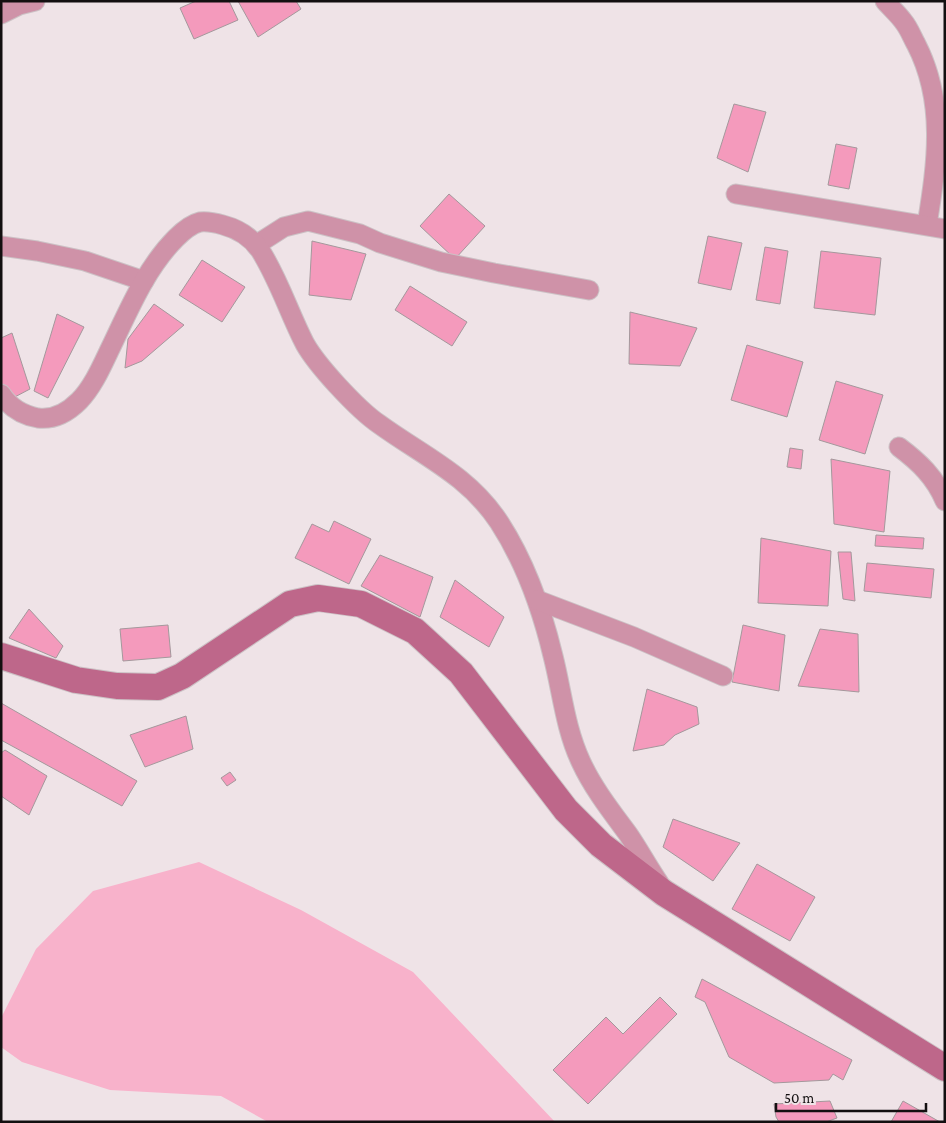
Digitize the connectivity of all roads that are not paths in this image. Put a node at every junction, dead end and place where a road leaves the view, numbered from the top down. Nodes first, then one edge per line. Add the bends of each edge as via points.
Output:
1 (35, 1) edge
2 (885, 1) edge
3 (1, 14) edge
4 (736, 194) dead end
5 (936, 227) edge
6 (256, 245) junction
7 (1, 246) edge
8 (144, 281) junction
9 (589, 290) dead end
10 (1, 394) edge
11 (899, 447) dead end
12 (945, 501) edge
13 (537, 600) junction
14 (1, 656) edge
15 (723, 676) dead end
16 (664, 893) junction
17 (945, 1068) edge

1 - 3 street
2 - 5 street via 904,22 925,60 934,87
4 - 5 street
6 - 8 street via 237,229 215,222 198,222 164,250
6 - 9 street via 284,227 308,221 360,234 441,262
6 - 13 street via 272,270 307,347 336,384 377,423 465,482 498,521
7 - 8 street via 85,261
8 - 10 street via 81,400 55,418 44,419 27,416 8,405
11 - 12 street via 920,463
13 - 15 street via 634,636
13 - 16 street via 580,761
14 - 16 street via 76,680 117,686 158,686 182,676 290,604 318,598 361,604 415,631 461,672 566,810 601,845
16 - 17 street

